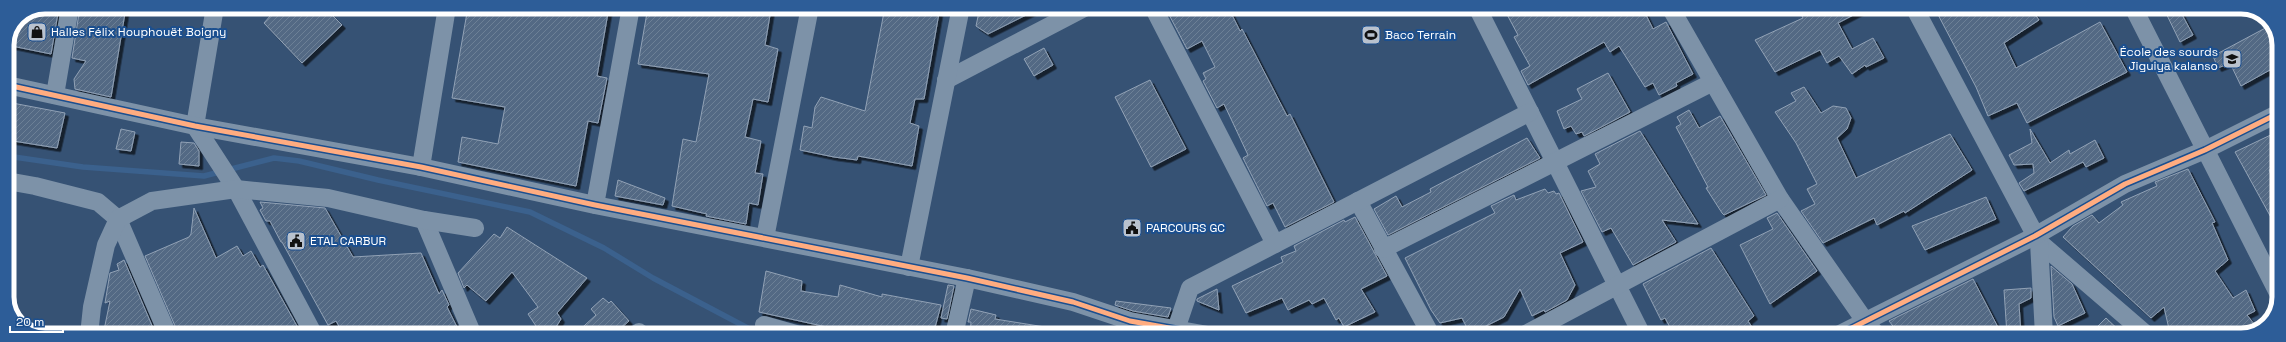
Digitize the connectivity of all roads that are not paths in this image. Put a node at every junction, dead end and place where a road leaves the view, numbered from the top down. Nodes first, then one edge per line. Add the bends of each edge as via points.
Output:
1 (69, 14) edge
2 (214, 14) edge
3 (447, 14) edge
4 (630, 14) edge
5 (809, 14) edge
6 (960, 14) edge
7 (1073, 14) edge
8 (1157, 14) edge
9 (1481, 14) edge
10 (1674, 14) edge
11 (1918, 14) edge
12 (2137, 14) edge
13 (946, 80) junction
14 (1713, 82) junction
15 (14, 86) edge
16 (55, 95) junction
17 (1530, 112) junction
18 (2272, 117) edge
19 (198, 131) junction
20 (2206, 150) junction
21 (1555, 162) junction
22 (421, 167) junction
23 (14, 182) edge
24 (236, 189) junction
25 (1780, 199) junction
26 (1358, 201) junction
27 (595, 205) junction
28 (118, 219) junction
29 (424, 220) junction
30 (474, 228) dead end
31 (765, 238) junction
32 (2037, 239) junction
33 (1274, 244) junction
34 (1383, 249) junction
35 (909, 266) junction
36 (966, 278) junction
37 (2272, 281) edge
38 (1617, 286) junction
39 (1865, 321) junction
40 (764, 325) dead end
41 (90, 328) edge
42 (165, 328) edge
43 (310, 328) edge
44 (470, 328) edge
45 (774, 328) edge
46 (955, 328) edge
47 (1159, 328) edge
48 (1176, 328) edge
49 (1426, 328) edge
50 (1537, 328) edge
51 (1638, 328) edge
52 (1852, 328) edge
53 (1871, 328) edge
54 (2043, 328) edge
55 (2139, 328) edge

1 - 16 street
2 - 19 street
3 - 22 street
4 - 27 street
5 - 31 street
6 - 13 street
7 - 13 street
8 - 33 street
9 - 17 street
10 - 14 street
11 - 32 street
12 - 20 street
13 - 35 street
14 - 21 street
14 - 25 street
15 - 16 street
16 - 19 street
17 - 21 street
17 - 26 street
18 - 20 street
19 - 22 street
19 - 24 street
20 - 32 street via 2125,184
20 - 37 street
21 - 34 street
21 - 38 street
22 - 27 street
23 - 28 street via 98,202
24 - 28 street via 152,201
24 - 29 street via 328,198
24 - 43 street
25 - 38 street
25 - 39 street
26 - 33 street
26 - 34 street
27 - 31 street
28 - 41 street via 106,245
28 - 42 street
29 - 30 street
29 - 44 street
31 - 35 street
32 - 39 street
32 - 54 street
32 - 55 street
33 - 48 street via 1190,288
34 - 49 street
35 - 36 street
36 - 46 street
36 - 47 street via 1073,302
38 - 50 street
38 - 51 street
39 - 52 street
39 - 53 street
40 - 45 street

